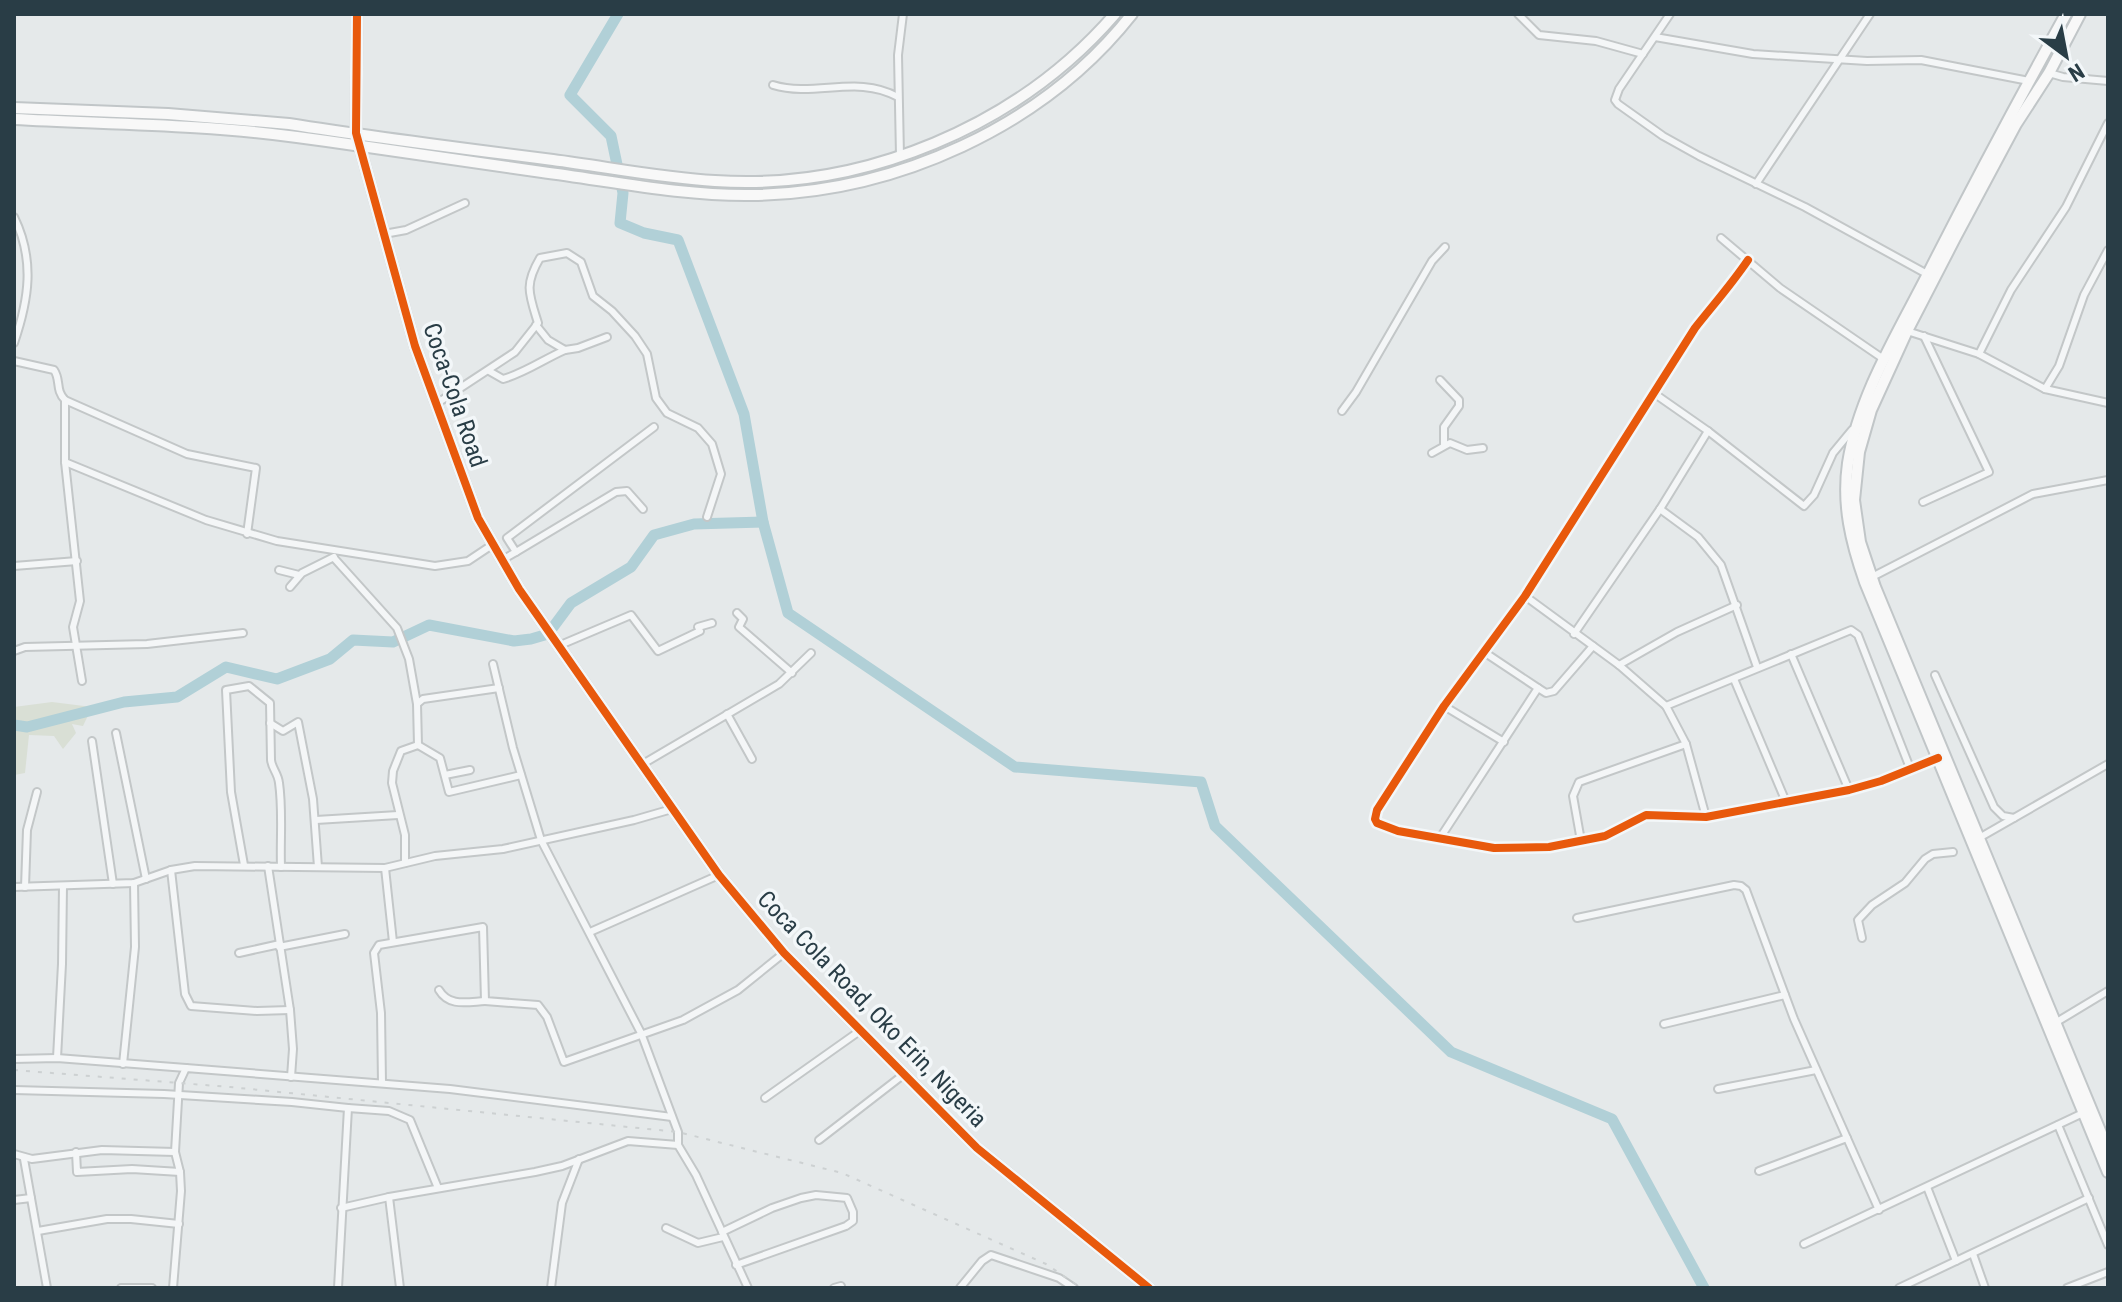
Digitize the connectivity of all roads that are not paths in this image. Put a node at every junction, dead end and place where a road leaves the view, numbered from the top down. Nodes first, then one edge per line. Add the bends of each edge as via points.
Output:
1 (357, 14) edge
2 (903, 14) edge
3 (1115, 14) edge
4 (1132, 14) edge
5 (1518, 14) edge
6 (1670, 14) edge
7 (1870, 14) edge
8 (2074, 15) edge
9 (1655, 37) junction
10 (1643, 54) junction
11 (1840, 59) junction
12 (2049, 73) junction
13 (2029, 81) junction
14 (2108, 81) edge
15 (773, 85) dead end
16 (898, 97) junction
17 (14, 108) edge
18 (14, 119) edge
19 (2108, 123) edge
20 (356, 133) junction
21 (359, 146) junction
22 (900, 156) junction
23 (1756, 184) junction
24 (465, 203) dead end
25 (14, 217) edge
26 (384, 234) junction
27 (1721, 238) dead end
28 (1445, 247) dead end
29 (2108, 250) edge
30 (1748, 260) junction
31 (2105, 262) edge
32 (1927, 274) junction
33 (18, 324) edge
34 (536, 325) junction
35 (1907, 331) junction
36 (1924, 336) junction
37 (607, 337) dead end
38 (14, 343) edge
39 (565, 350) junction
40 (1979, 354) junction
41 (1885, 360) junction
42 (14, 361) edge
43 (489, 371) junction
44 (1440, 380) dead end
45 (2045, 389) junction
46 (1655, 394) junction
47 (65, 400) junction
48 (2108, 403) edge
49 (436, 404) junction
50 (1342, 411) dead end
51 (1858, 420) junction
52 (654, 427) dead end
53 (1708, 431) junction
54 (1444, 445) junction
55 (1483, 448) dead end
56 (1432, 453) dead end
57 (65, 462) junction
58 (2108, 480) edge
59 (1923, 502) dead end
60 (643, 509) dead end
61 (1660, 509) junction
62 (707, 517) dead end
63 (247, 534) junction
64 (492, 545) junction
65 (334, 549) junction
66 (516, 552) junction
67 (334, 558) junction
68 (77, 561) junction
69 (502, 561) junction
70 (14, 566) edge
71 (279, 570) dead end
72 (299, 575) junction
73 (1872, 577) junction
74 (290, 587) dead end
75 (1525, 596) junction
76 (1737, 605) junction
77 (737, 613) dead end
78 (712, 623) dead end
79 (243, 633) dead end
80 (1574, 634) junction
81 (556, 642) junction
82 (76, 646) junction
83 (1593, 646) junction
84 (14, 651) edge
85 (1484, 652) junction
86 (811, 653) dead end
87 (1791, 654) junction
88 (493, 664) dead end
89 (1619, 665) junction
90 (1757, 667) junction
91 (792, 673) junction
92 (1935, 675) dead end
93 (1734, 679) junction
94 (82, 681) dead end
95 (499, 688) junction
96 (1538, 688) junction
97 (417, 704) junction
98 (1444, 706) junction
99 (1666, 706) junction
100 (727, 714) junction
101 (270, 723) junction
102 (116, 733) dead end
103 (92, 741) dead end
104 (1504, 742) junction
105 (1686, 744) junction
106 (418, 745) junction
107 (1938, 758) junction
108 (752, 759) dead end
109 (2108, 764) edge
110 (641, 765) junction
111 (1910, 768) junction
112 (470, 770) dead end
113 (445, 775) junction
114 (521, 775) junction
115 (1849, 790) junction
116 (37, 792) dead end
117 (1786, 802) junction
118 (672, 809) junction
119 (398, 815) junction
120 (1706, 817) junction
121 (2014, 818) junction
122 (316, 820) junction
123 (1440, 838) junction
124 (541, 840) junction
125 (1975, 840) junction
126 (1581, 841) junction
127 (1953, 852) dead end
128 (405, 863) junction
129 (244, 865) junction
130 (268, 866) junction
131 (281, 867) junction
132 (318, 867) junction
133 (385, 868) junction
134 (171, 870) junction
135 (719, 875) junction
136 (146, 879) junction
137 (134, 883) junction
138 (113, 884) junction
139 (63, 886) junction
140 (14, 887) edge
141 (25, 887) junction
142 (1577, 918) dead end
143 (590, 932) junction
144 (345, 934) dead end
145 (1862, 938) dead end
146 (393, 942) junction
147 (279, 946) junction
148 (239, 953) dead end
149 (784, 953) junction
150 (439, 990) dead end
151 (2107, 994) edge
152 (1785, 995) junction
153 (485, 1001) junction
154 (290, 1010) junction
155 (2055, 1023) junction
156 (1664, 1024) dead end
157 (861, 1030) junction
158 (641, 1033) junction
159 (57, 1058) junction
160 (14, 1059) edge
161 (123, 1064) junction
162 (186, 1068) junction
163 (1816, 1070) junction
164 (903, 1075) junction
165 (291, 1077) junction
166 (382, 1083) junction
167 (1718, 1089) dead end
168 (14, 1090) edge
169 (179, 1096) junction
170 (765, 1098) dead end
171 (348, 1108) junction
172 (2084, 1113) junction
173 (672, 1117) junction
174 (2058, 1125) junction
175 (1847, 1138) junction
176 (819, 1140) dead end
177 (678, 1145) junction
178 (2108, 1150) edge
179 (76, 1152) junction
180 (175, 1152) junction
181 (14, 1154) edge
182 (24, 1159) junction
183 (579, 1159) junction
184 (562, 1166) junction
185 (1759, 1171) dead end
186 (180, 1172) junction
187 (2108, 1172) edge
188 (570, 1177) junction
189 (1927, 1187) junction
190 (438, 1188) junction
191 (389, 1197) junction
192 (31, 1198) junction
193 (2089, 1198) junction
194 (14, 1200) edge
195 (341, 1208) junction
196 (1879, 1210) junction
197 (179, 1224) junction
198 (666, 1228) dead end
199 (38, 1231) junction
200 (722, 1234) junction
201 (1804, 1244) dead end
202 (2108, 1245) edge
203 (1973, 1254) junction
204 (1956, 1261) junction
205 (736, 1265) junction
206 (2108, 1272) edge
207 (47, 1288) edge
208 (121, 1288) edge
209 (152, 1288) edge
210 (173, 1288) edge
211 (338, 1288) edge
212 (400, 1288) edge
213 (551, 1288) edge
214 (748, 1288) edge
215 (960, 1288) edge
216 (1074, 1288) edge
217 (1149, 1288) edge
218 (1899, 1288) edge
219 (1985, 1288) edge
220 (2067, 1288) edge

1 - 20 street
2 - 16 street
3 - 22 main road via 1080,51 1016,100
4 - 21 main road via 1088,63 1035,105 957,148 892,173 832,187 766,194 673,192
5 - 10 street via 1539,35 1596,41
6 - 9 street
7 - 11 street
8 - 12 main road
8 - 13 main road
9 - 10 street
9 - 11 street via 1753,54
10 - 23 street via 1616,95 1618,104 1663,136
11 - 13 street via 1921,60
11 - 23 street
12 - 14 street
12 - 35 main road via 2016,124
13 - 32 main road
15 - 16 street via 867,86
16 - 22 street
17 - 20 main road via 206,116
18 - 21 main road via 220,129
19 - 40 street via 2066,207 2011,290
20 - 21 street, Coca-Cola Road
20 - 22 main road via 716,181 829,175
21 - 26 street, Coca-Cola Road
23 - 32 street
24 - 26 street via 406,230
25 - 33 street via 29,262
26 - 49 street, Coca-Cola Road
27 - 30 street
28 - 50 street
29 - 31 street
30 - 41 street
30 - 46 street via 1695,328
31 - 45 street via 2075,314 2059,366
32 - 41 main road
33 - 38 street
34 - 39 street
34 - 43 street via 515,352
34 - 62 street via 529,278 540,258 567,253 581,262 593,296 647,354 656,398 667,413 698,428 712,444 721,474
35 - 36 street
35 - 73 main road via 1864,430 1855,477 1857,527
36 - 40 street
36 - 59 street via 1989,472
37 - 39 street
39 - 43 street via 518,375 503,379
40 - 45 street
41 - 51 main road
42 - 47 street via 54,370
43 - 49 street
44 - 54 street via 1459,400 1444,427
45 - 48 street
46 - 53 street
46 - 75 street
47 - 57 street
47 - 63 street via 187,454 256,468
49 - 64 street, Coca-Cola Road
51 - 53 street via 1804,506
51 - 107 main road via 1846,495 1851,538
52 - 66 street via 507,538
53 - 61 street
54 - 55 street
54 - 56 street
57 - 63 street
57 - 68 street
58 - 73 street via 2033,494
60 - 66 street via 627,491 616,492
61 - 76 street via 1698,537 1721,565
61 - 80 street
63 - 65 street
64 - 65 street via 468,561 435,566
64 - 69 street, Coca-Cola Road
65 - 67 street
66 - 69 street
67 - 72 street
67 - 97 street via 397,628
68 - 70 street
68 - 82 street
69 - 81 street, Coca-Cola Road
71 - 72 street
72 - 74 street
73 - 125 main road
75 - 80 street
75 - 85 street
76 - 89 street
76 - 90 street
77 - 91 street via 743,619 739,627
78 - 81 street via 658,651 631,615
79 - 82 street
80 - 83 street
81 - 110 street, Coca Cola Road, Oko Erin, Nigeria
82 - 84 street
82 - 94 street
83 - 89 street
83 - 96 street via 1554,691
85 - 96 street
85 - 98 street
86 - 91 street
87 - 90 street
87 - 111 street via 1855,632
87 - 115 street
88 - 95 street
89 - 99 street
90 - 93 street
91 - 100 street
92 - 121 street via 1994,807
93 - 99 street
93 - 117 street
95 - 97 street
95 - 114 street
96 - 104 street
97 - 106 street
98 - 104 street
98 - 123 street via 1375,819 1398,831
99 - 105 street
100 - 108 street
100 - 110 street
101 - 122 street via 283,731 298,722
101 - 129 street via 266,698 249,686 226,690 231,792
101 - 131 street via 272,766 280,787
102 - 136 street
103 - 138 street
104 - 123 street
105 - 120 street
105 - 126 street via 1579,782 1573,796
106 - 113 street via 437,754
106 - 119 street via 401,751 393,771
107 - 111 street
107 - 125 main road
109 - 121 street
110 - 118 street, Coca Cola Road, Oko Erin, Nigeria
111 - 115 street
112 - 113 street
113 - 114 street via 447,789 454,792
114 - 124 street
115 - 117 street
116 - 141 street via 27,830
117 - 120 street
118 - 124 street
118 - 135 street, Coca Cola Road, Oko Erin, Nigeria
119 - 122 street
119 - 128 street via 405,835
120 - 126 street via 1646,815 1605,836
121 - 125 street
122 - 132 street
123 - 126 street via 1511,849
124 - 128 street
124 - 143 street
125 - 155 main road
125 - 172 main road
127 - 145 street via 1925,859 1905,883 1864,912 1858,920
128 - 133 street
129 - 130 street
129 - 134 street
130 - 131 street
130 - 147 street
131 - 132 street
132 - 133 street
133 - 146 street
134 - 136 street
134 - 154 street via 185,994 191,1006
135 - 143 street
135 - 149 street, Coca Cola Road, Oko Erin, Nigeria
136 - 137 street
137 - 138 street
137 - 161 street via 135,947
138 - 139 street
139 - 141 street
139 - 159 street
140 - 141 street
142 - 152 street via 1741,886
143 - 158 street
144 - 147 street
146 - 153 street via 483,927
146 - 166 street via 379,945 374,953
147 - 148 street
147 - 154 street
149 - 157 street, Coca Cola Road, Oko Erin, Nigeria
149 - 158 street via 718,1002
150 - 153 street via 451,1002
151 - 155 street
152 - 156 street
152 - 163 street
153 - 158 street via 538,1005 564,1062
154 - 165 street
155 - 178 main road
157 - 164 street, Coca Cola Road, Oko Erin, Nigeria
157 - 170 street
158 - 173 street
159 - 160 street
159 - 161 street
161 - 162 street
162 - 165 street
162 - 169 street
163 - 167 street
163 - 175 street
164 - 176 street
164 - 217 street, Coca Cola Road, Oko Erin, Nigeria via 977,1148
165 - 166 street
166 - 173 street
168 - 169 street
169 - 171 street
169 - 180 street
171 - 190 street via 389,1111 410,1120
171 - 195 street
172 - 174 street
172 - 187 main road
173 - 177 street
174 - 189 street
174 - 193 street
175 - 185 street
175 - 196 street
177 - 183 street via 628,1141
177 - 200 street
179 - 180 street
179 - 182 street
179 - 186 street via 77,1172
180 - 186 street
181 - 182 street
182 - 192 street
183 - 184 street
183 - 188 street
184 - 188 street
184 - 190 street
186 - 197 street
188 - 213 street
189 - 196 street
189 - 204 street
190 - 191 street
191 - 195 street
191 - 212 street
192 - 194 street
192 - 199 street
193 - 202 street
193 - 203 street
195 - 211 street
196 - 201 street
197 - 199 street via 107,1219
197 - 210 street
198 - 200 street via 698,1243
199 - 207 street
200 - 205 street
200 - 205 street via 772,1208 816,1195 847,1198 853,1221 846,1226
203 - 204 street
203 - 219 street
204 - 218 street
205 - 214 street
206 - 220 street
208 - 209 street
215 - 216 street via 991,1255

